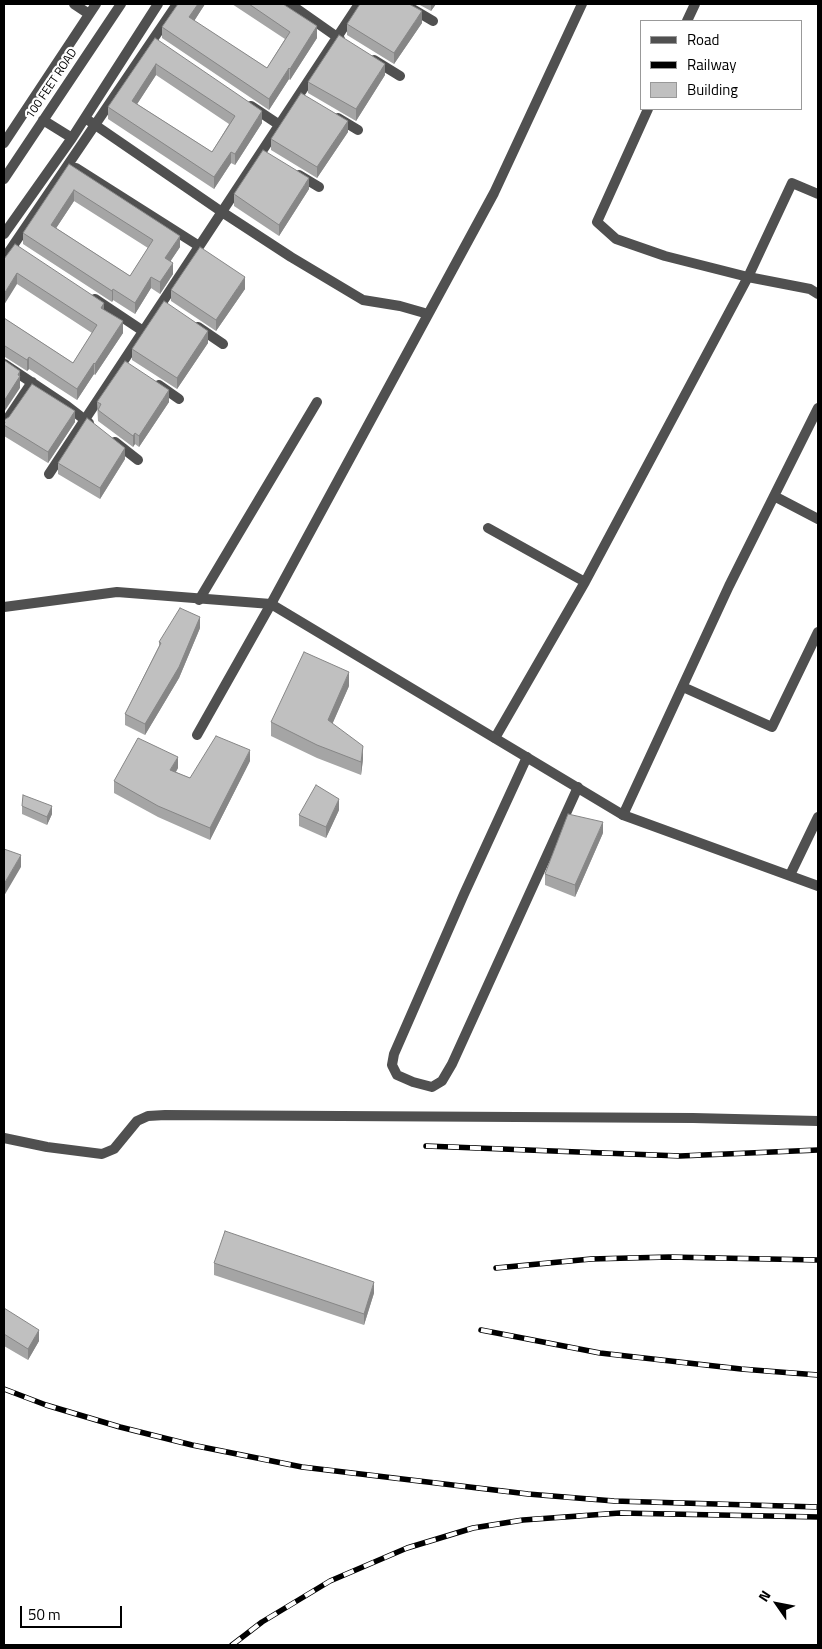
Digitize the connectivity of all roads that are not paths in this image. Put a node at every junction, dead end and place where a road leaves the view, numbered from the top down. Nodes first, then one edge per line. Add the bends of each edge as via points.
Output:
1 (74, 4) edge
2 (96, 4) edge
3 (121, 4) edge
4 (158, 4) edge
5 (177, 4) edge
6 (290, 4) edge
7 (359, 4) edge
8 (404, 4) edge
9 (582, 4) edge
10 (695, 4) edge
11 (89, 14) junction
12 (687, 20) edge
13 (433, 21) dead end
14 (140, 31) junction
15 (336, 36) junction
16 (157, 42) junction
17 (352, 46) edge
18 (368, 56) edge
19 (400, 76) dead end
20 (239, 98) edge
21 (648, 110) edge
22 (332, 115) edge
23 (85, 118) junction
24 (43, 120) junction
25 (278, 124) junction
26 (96, 126) junction
27 (358, 130) dead end
28 (72, 138) junction
29 (4, 143) edge
30 (56, 160) junction
31 (69, 164) junction
32 (286, 167) edge
33 (4, 179) edge
34 (319, 187) dead end
35 (818, 194) edge
36 (222, 212) junction
37 (4, 234) edge
38 (13, 245) edge
39 (199, 246) junction
40 (4, 259) edge
41 (748, 277) junction
42 (86, 293) edge
43 (818, 294) edge
44 (428, 314) junction
45 (192, 323) edge
46 (143, 331) junction
47 (223, 344) dead end
48 (4, 364) edge
49 (147, 378) edge
50 (32, 382) junction
51 (179, 399) dead end
52 (316, 402) dead end
53 (818, 409) edge
54 (84, 419) junction
55 (4, 424) edge
56 (138, 460) dead end
57 (49, 474) dead end
58 (774, 496) junction
59 (818, 519) edge
60 (488, 528) dead end
61 (584, 582) junction
62 (199, 600) junction
63 (271, 604) junction
64 (4, 607) edge
65 (818, 632) edge
66 (683, 686) junction
67 (198, 736) dead end
68 (495, 738) junction
69 (527, 758) junction
70 (578, 787) junction
71 (623, 815) junction
72 (818, 817) edge
73 (790, 875) junction
74 (818, 886) edge
75 (818, 1121) edge
76 (4, 1138) edge

1 - 11 street
2 - 11 street
3 - 24 street, 100 FEET ROAD
4 - 14 street
5 - 16 street
6 - 15 street
7 - 15 street
8 - 13 street
9 - 44 street via 494,194
10 - 12 street
11 - 29 street
14 - 16 street
14 - 23 street
15 - 17 street
15 - 25 street via 302,97
16 - 26 street
18 - 19 street
20 - 25 street
21 - 41 street via 597,222 616,239 665,256
22 - 27 street
23 - 26 street
23 - 28 street
24 - 28 street
24 - 33 street, 100 FEET ROAD
25 - 36 street via 266,155
26 - 31 street
26 - 36 street
28 - 30 street
30 - 31 street
30 - 37 street
31 - 38 street
31 - 39 street
32 - 34 street
35 - 41 street via 792,183
36 - 39 street
36 - 44 street via 363,300
38 - 40 street
39 - 46 street via 166,305
41 - 43 street via 810,289
41 - 61 street
42 - 46 street
44 - 63 street
45 - 47 street
46 - 54 street via 126,364
48 - 50 street
49 - 51 street
50 - 54 street
50 - 55 street
52 - 62 street
53 - 58 street
54 - 56 street
54 - 57 street
58 - 59 street
58 - 66 street
60 - 61 street
61 - 68 street
62 - 63 street
62 - 64 street via 117,592
63 - 67 street
63 - 68 street
65 - 66 street via 772,727
66 - 71 street
68 - 69 street
69 - 70 street
69 - 70 street via 394,1054 392,1065 397,1075 432,1086 442,1081
70 - 71 street
71 - 73 street
72 - 73 street
73 - 74 street
75 - 76 street via 148,1116 137,1121 114,1149 102,1154

